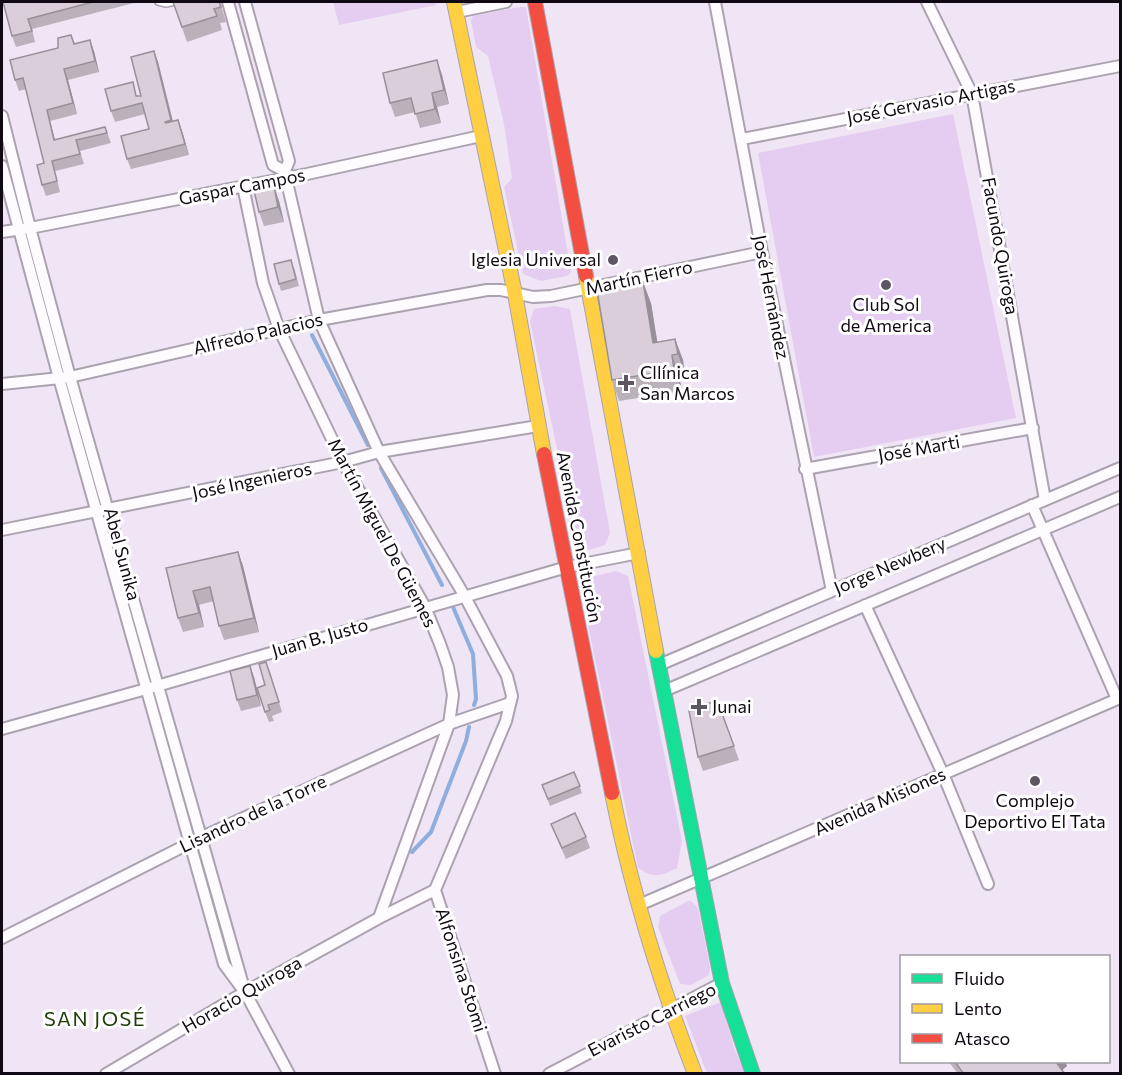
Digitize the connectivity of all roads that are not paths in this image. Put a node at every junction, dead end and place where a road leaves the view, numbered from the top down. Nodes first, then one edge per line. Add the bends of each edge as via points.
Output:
1 (158, 2) edge
2 (176, 2) edge
3 (228, 2) edge
4 (246, 2) edge
5 (506, 2) edge
6 (535, 2) edge
7 (715, 2) edge
8 (927, 2) edge
9 (456, 7) edge
10 (1120, 66) edge
11 (972, 94) junction
12 (2, 116) edge
13 (481, 136) junction
14 (742, 139) junction
15 (2, 166) edge
16 (286, 175) junction
17 (243, 186) junction
18 (30, 228) junction
19 (18, 230) junction
20 (2, 232) edge
21 (762, 252) junction
22 (590, 289) junction
23 (515, 294) junction
24 (319, 320) junction
25 (279, 328) junction
26 (70, 377) junction
27 (58, 378) junction
28 (2, 384) edge
29 (538, 426) junction
30 (1033, 428) junction
31 (379, 452) junction
32 (343, 462) junction
33 (1120, 468) edge
34 (805, 469) junction
35 (1120, 496) edge
36 (1045, 500) junction
37 (1032, 506) junction
38 (110, 510) junction
39 (97, 512) junction
40 (2, 530) edge
41 (1043, 530) junction
42 (639, 553) junction
43 (567, 567) junction
44 (832, 591) junction
45 (464, 595) junction
46 (865, 604) junction
47 (425, 607) junction
48 (659, 665) junction
49 (152, 688) junction
50 (664, 691) junction
51 (1119, 699) edge
52 (510, 703) junction
53 (449, 724) junction
54 (2, 729) edge
55 (943, 774) junction
56 (202, 837) junction
57 (188, 843) junction
58 (703, 879) junction
59 (988, 884) dead end
60 (435, 890) junction
61 (639, 905) junction
62 (379, 918) junction
63 (2, 938) edge
64 (722, 983) junction
65 (245, 992) junction
66 (670, 1010) junction
67 (121, 1070) edge
68 (106, 1074) edge
69 (289, 1074) edge
70 (495, 1074) edge
71 (549, 1074) edge
72 (695, 1074) edge
73 (753, 1074) edge

1 - 2 lane
3 - 16 street, Martín Miguel De Güemes via 273,165
4 - 16 street, Martín Miguel De Güemes via 289,161
5 - 9 street
6 - 22 main road
7 - 14 street, José Hernández
8 - 11 street, Facundo Quiroga
9 - 13 main road, Avenida Constitución
10 - 11 street, José Gervasio Artigas
11 - 14 street, José Gervasio Artigas
11 - 30 street, Facundo Quiroga
12 - 18 street, Abel Sunika
13 - 16 street, Gaspar Campos
13 - 23 main road, Avenida Constitución
14 - 21 street, José Hernández
15 - 19 street, Abel Sunika
16 - 17 street, Gaspar Campos
16 - 24 street, Martín Miguel De Güemes
17 - 18 street, Gaspar Campos
17 - 25 street, Martín Miguel De Güemes via 262,283
18 - 19 street, Gaspar Campos
18 - 26 street, Abel Sunika
19 - 20 street, Gaspar Campos
19 - 27 street, Abel Sunika
21 - 22 street, Martín Fierro
21 - 34 street, José Hernández
22 - 23 street, Martín Fierro via 551,296
22 - 42 main road
23 - 24 street, Alfredo Palacios via 486,290
23 - 29 main road, Avenida Constitución
24 - 25 street, Alfredo Palacios
24 - 31 street, Martín Miguel De Güemes
25 - 26 street, Alfredo Palacios
25 - 32 street, Martín Miguel De Güemes
26 - 27 street, Alfredo Palacios
26 - 38 street, Abel Sunika
27 - 28 street, Alfredo Palacios
27 - 39 street, Abel Sunika
29 - 31 street, José Ingenieros
29 - 43 main road, Avenida Constitución
30 - 34 street, José Marti
30 - 36 street, Facundo Quiroga
31 - 32 street, José Ingenieros
31 - 45 street, Martín Miguel De Güemes
32 - 38 street, José Ingenieros
32 - 47 street, Martín Miguel De Güemes
33 - 36 street, Jorge Newbery
34 - 44 street, José Hernández
35 - 41 street, Jorge Newbery
36 - 37 street, Jorge Newbery
37 - 41 street
37 - 44 street, Jorge Newbery
38 - 39 street, José Ingenieros
38 - 49 street, Abel Sunika
39 - 40 street, José Ingenieros
39 - 49 street, Abel Sunika
41 - 46 street, Jorge Newbery
41 - 51 street
42 - 43 street, Juan B. Justo
42 - 48 main road
43 - 45 street, Juan B. Justo
43 - 61 main road, Avenida Constitución via 623,850
44 - 48 street, Jorge Newbery
45 - 47 street, Juan B. Justo
45 - 52 street, Martín Miguel De Güemes via 507,676
46 - 50 street, Jorge Newbery
46 - 55 street
47 - 49 street, Juan B. Justo
47 - 53 street, Martín Miguel De Güemes via 448,667 453,695
48 - 50 main road
49 - 54 street, Juan B. Justo
49 - 56 street, Abel Sunika
49 - 57 street, Abel Sunika
50 - 58 main road
51 - 55 street, Avenida Misiones
52 - 53 street, Lisandro de la Torre
52 - 60 street, Martín Miguel De Güemes
53 - 56 street, Lisandro de la Torre
53 - 62 street, Martín Miguel De Güemes
55 - 58 street, Avenida Misiones
55 - 59 street
56 - 57 street, Lisandro de la Torre
56 - 65 street, Abel Sunika
57 - 63 street, Lisandro de la Torre
57 - 65 street, Abel Sunika via 224,964
58 - 61 street, Avenida Misiones
58 - 64 main road
60 - 62 street, Alfonsina Stomi
60 - 70 street, Alfonsina Stomi
61 - 66 main road, Avenida Constitución
62 - 65 street, Horacio Quiroga
64 - 66 street, Evaristo Carriego
64 - 73 main road
65 - 67 street, Horacio Quiroga
65 - 69 street, Abel Sunika
66 - 71 street, Evaristo Carriego
66 - 72 main road, Avenida Constitución
67 - 68 street, Horacio Quiroga

